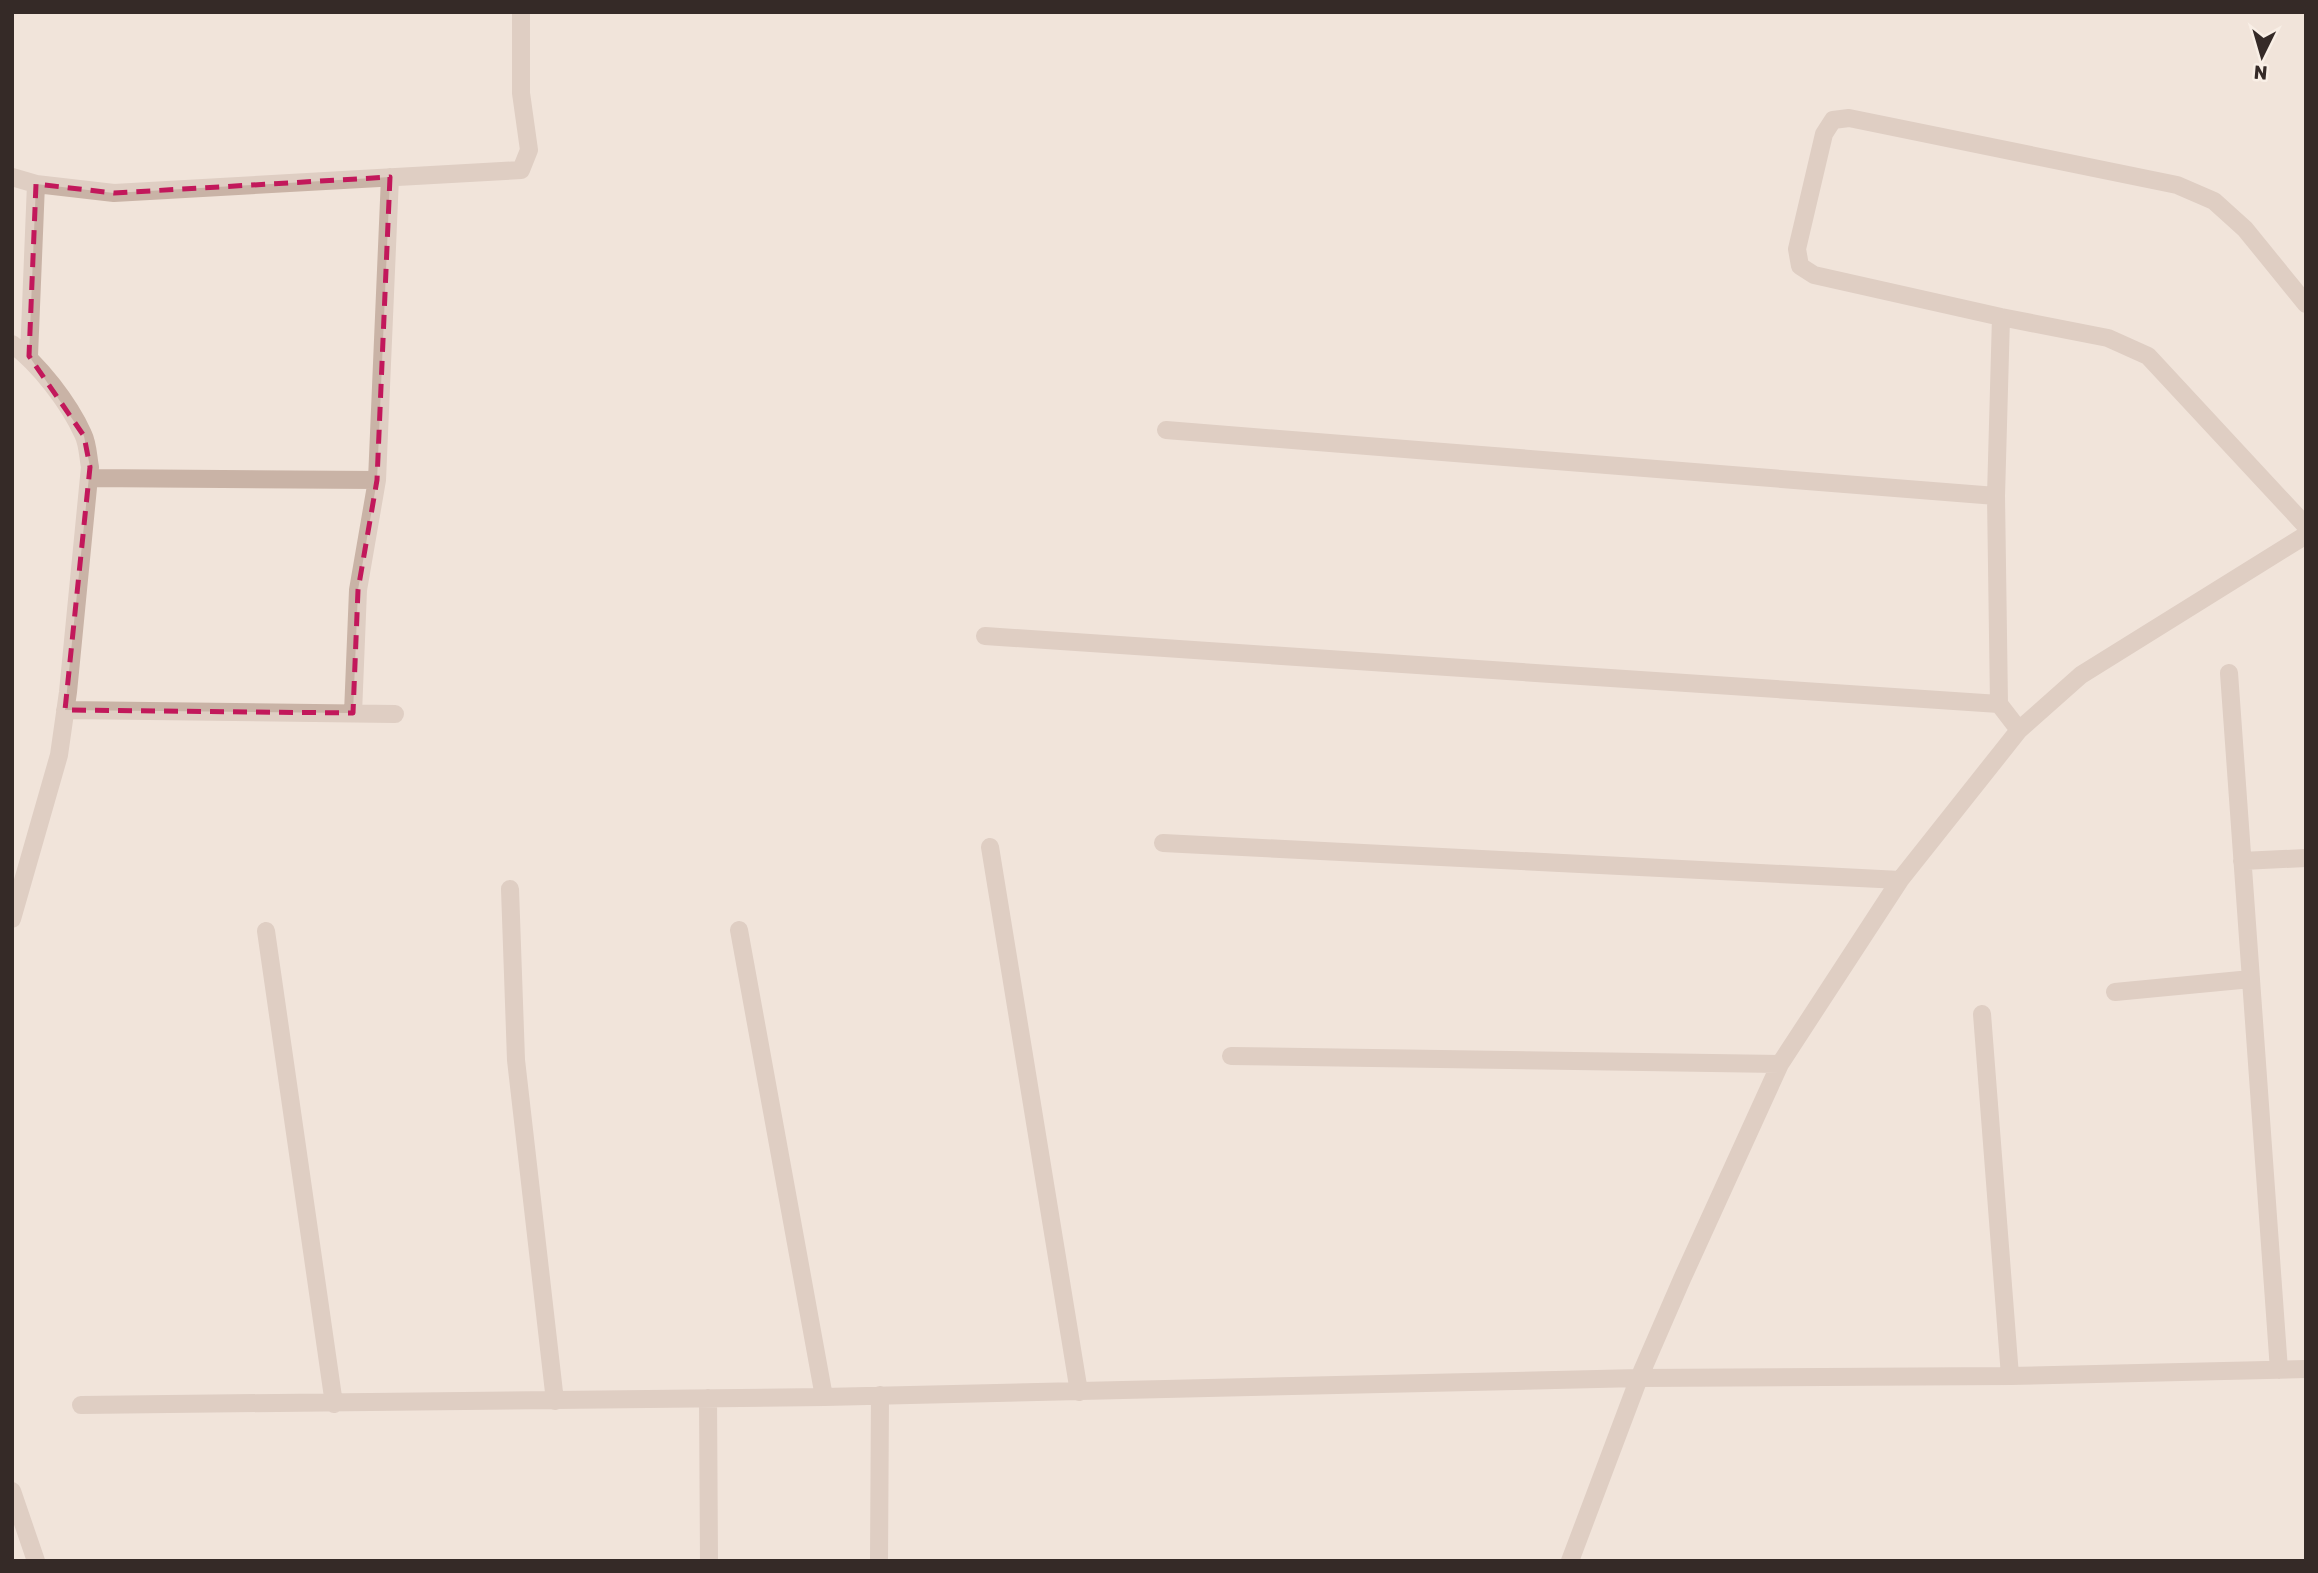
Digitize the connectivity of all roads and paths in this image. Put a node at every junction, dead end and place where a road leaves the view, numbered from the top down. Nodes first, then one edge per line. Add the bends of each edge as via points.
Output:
1 (521, 12) edge
2 (12, 177) edge
3 (390, 177) junction
4 (36, 184) junction
5 (2306, 304) edge
6 (2001, 317) junction
7 (12, 344) edge
8 (29, 356) junction
9 (1166, 430) dead end
10 (89, 478) junction
11 (377, 480) junction
12 (1996, 496) junction
13 (2306, 526) edge
14 (2306, 535) edge
15 (985, 636) dead end
16 (2229, 673) dead end
17 (1999, 704) junction
18 (65, 710) junction
19 (353, 713) junction
20 (395, 714) dead end
21 (2019, 730) junction
22 (1163, 843) dead end
23 (990, 847) dead end
24 (2306, 858) edge
25 (2242, 861) junction
26 (1900, 880) junction
27 (510, 890) dead end
28 (16, 894) edge
29 (12, 919) edge
30 (739, 930) dead end
31 (266, 931) dead end
32 (2251, 979) junction
33 (2115, 992) dead end
34 (1982, 1014) dead end
35 (1231, 1056) dead end
36 (1780, 1064) junction
37 (2306, 1369) edge
38 (2279, 1370) junction
39 (2010, 1376) junction
40 (1639, 1378) junction
41 (1079, 1392) junction
42 (880, 1395) junction
43 (824, 1397) junction
44 (708, 1398) junction
45 (555, 1401) junction
46 (334, 1404) junction
47 (81, 1405) dead end
48 (12, 1491) edge
49 (36, 1561) edge
50 (709, 1561) edge
51 (879, 1561) edge
52 (1570, 1561) edge

1 - 3 street via 521,93 529,150 521,170
2 - 4 street
3 - 4 street via 114,193
3 - 11 street
4 - 8 street
5 - 6 street via 2245,229 2214,201 2177,185 1849,118 1833,120 1824,134 1797,249 1800,266 1814,275
6 - 12 street
6 - 13 street via 2108,338 2148,356
7 - 8 street
8 - 10 street via 84,436
9 - 12 street
10 - 11 street
10 - 18 street
11 - 19 street via 358,590
12 - 17 street
14 - 21 street via 2081,675
15 - 17 street
16 - 25 street
17 - 21 street
18 - 19 street
18 - 28 street via 59,755
19 - 20 street
21 - 26 street
22 - 26 street
23 - 41 street
24 - 25 street
25 - 32 street
26 - 36 street
27 - 45 street via 516,1060
28 - 29 street
30 - 43 street
31 - 46 street
32 - 33 street
32 - 38 street
34 - 39 street
35 - 36 street
36 - 40 street
37 - 38 street
38 - 39 street
39 - 40 street
40 - 41 street
40 - 52 street
41 - 42 street
42 - 43 street
42 - 51 street
43 - 44 street
44 - 45 street
44 - 50 street
45 - 46 street
46 - 47 street
48 - 49 street

